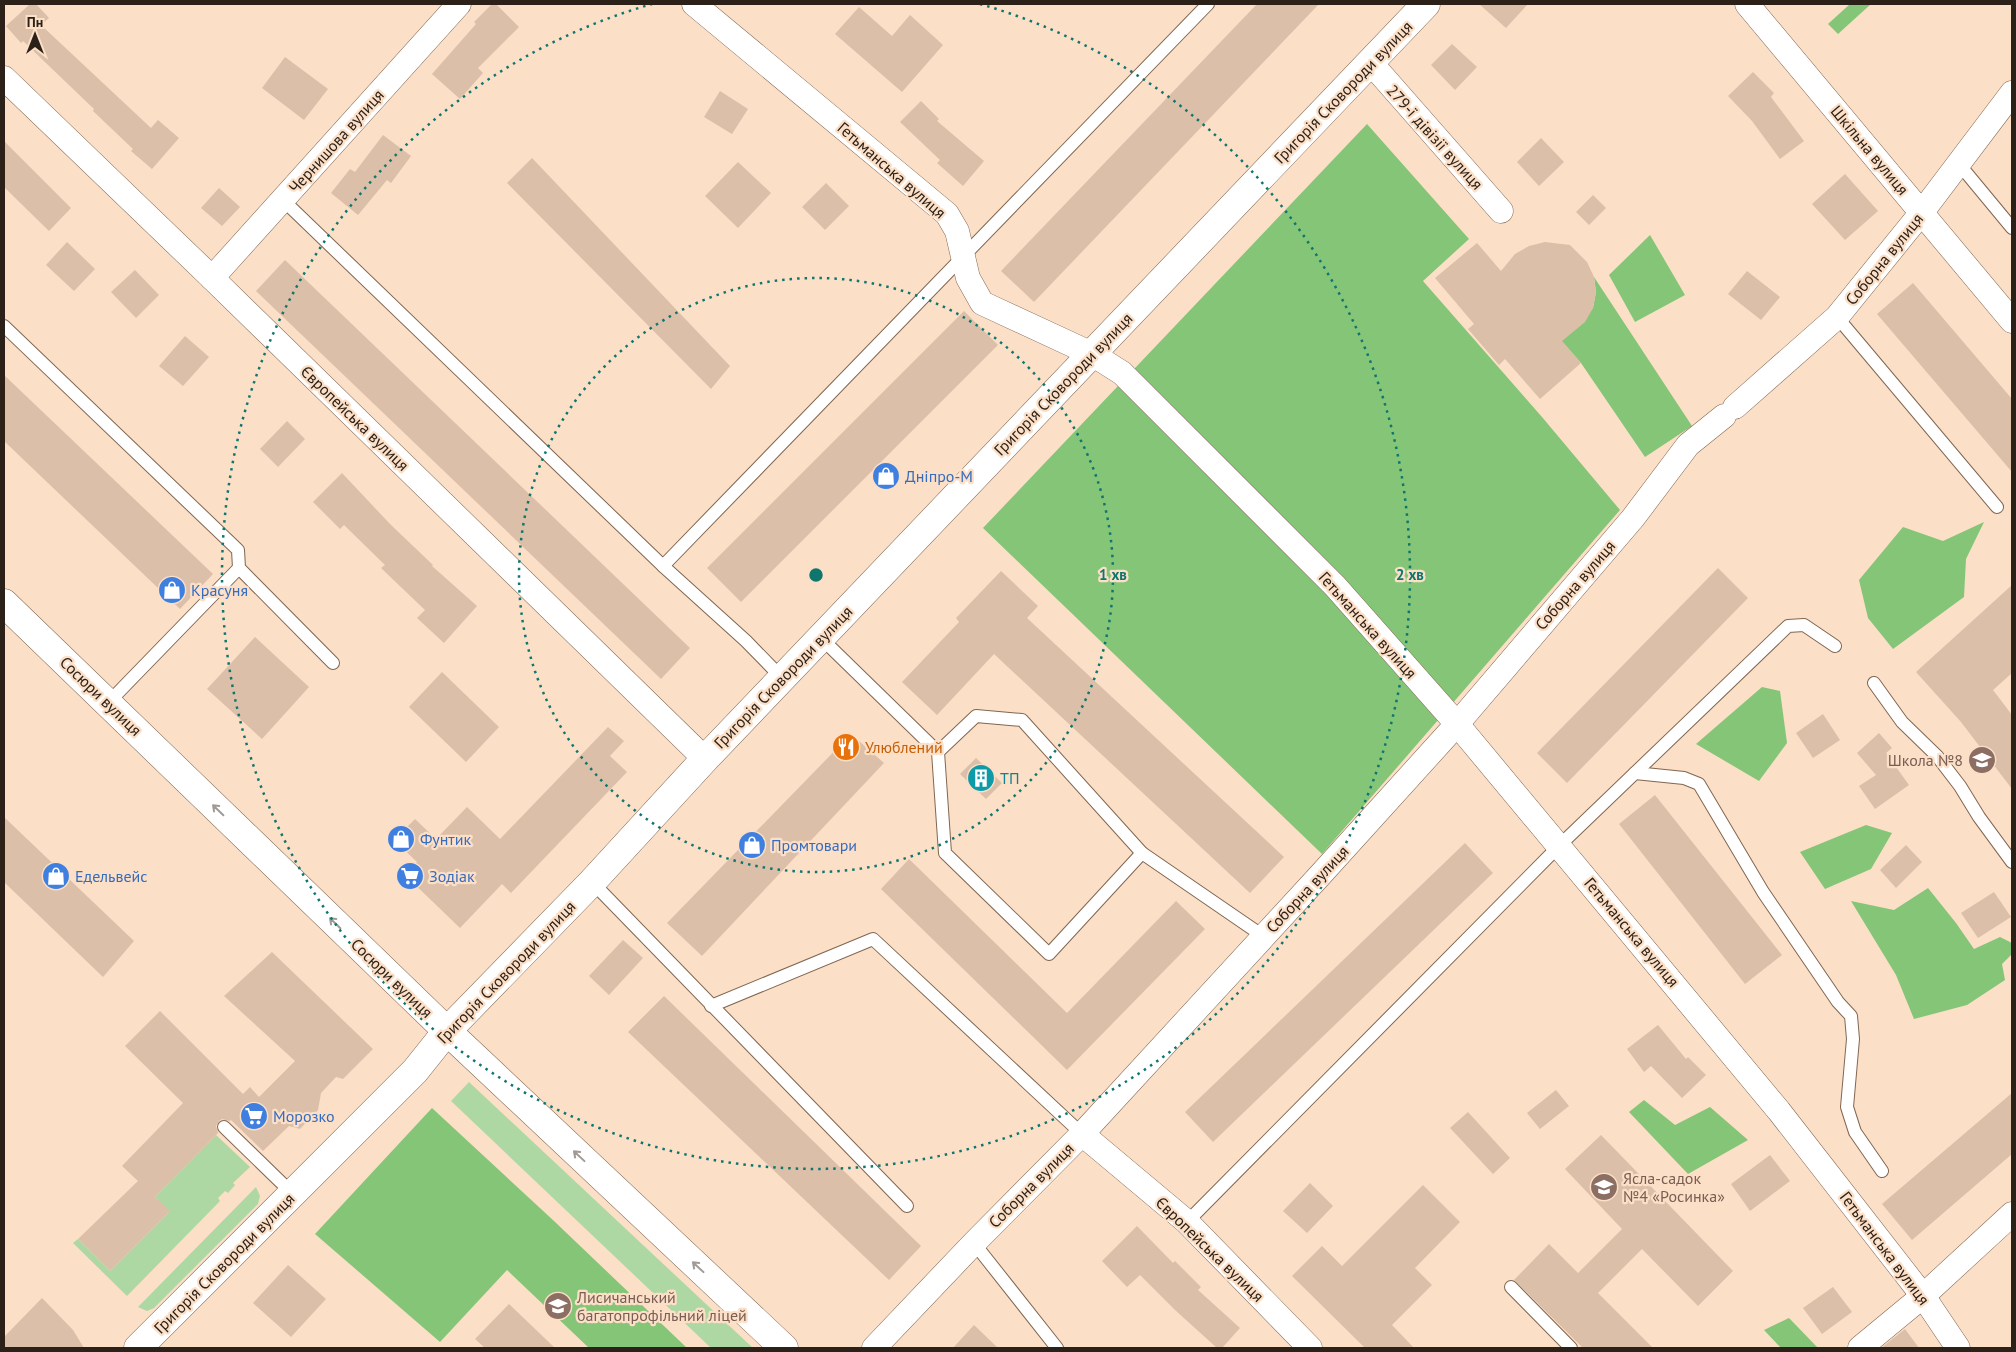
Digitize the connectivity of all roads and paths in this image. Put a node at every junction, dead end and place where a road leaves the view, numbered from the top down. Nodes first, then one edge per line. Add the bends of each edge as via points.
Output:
1 (459, 4) edge
2 (694, 4) edge
3 (1208, 4) edge
4 (1426, 4) edge
5 (1747, 4) edge
6 (1371, 63) junction
7 (4, 78) edge
8 (2012, 93) edge
9 (1959, 164) junction
10 (283, 200) junction
11 (1501, 211) dead end
12 (1922, 212) junction
13 (2012, 228) edge
14 (962, 256) junction
15 (212, 278) junction
16 (1837, 317) junction
17 (2012, 321) edge
18 (4, 326) edge
19 (1092, 354) junction
20 (1997, 507) dead end
21 (663, 566) junction
22 (239, 568) junction
23 (4, 603) edge
24 (821, 638) junction
25 (1835, 646) dead end
26 (332, 663) dead end
27 (782, 678) junction
28 (1874, 683) dead end
29 (108, 703) junction
30 (1457, 724) junction
31 (938, 752) junction
32 (705, 759) junction
33 (1635, 773) junction
34 (1560, 845) junction
35 (1142, 853) junction
36 (2012, 862) edge
37 (592, 882) junction
38 (1263, 936) junction
39 (711, 1006) junction
40 (447, 1031) junction
41 (224, 1127) dead end
42 (1082, 1134) junction
43 (1882, 1171) dead end
44 (292, 1194) junction
45 (907, 1206) dead end
46 (2012, 1214) edge
47 (1187, 1222) junction
48 (974, 1243) junction
49 (1511, 1287) dead end
50 (1923, 1296) junction
51 (138, 1348) edge
52 (784, 1348) edge
53 (874, 1348) edge
54 (1058, 1348) edge
55 (1310, 1348) edge
56 (1571, 1348) edge
57 (1860, 1348) edge
58 (1958, 1348) edge

1 - 10 street, Чернишова вулиця
2 - 14 street, Гетьманська вулиця via 947,214 957,231
3 - 14 lane
4 - 6 main road, Григорія Сковороди вулиця
5 - 12 street, Шкільна вулиця
6 - 11 street, 279-ї дівізії вулиця
6 - 19 main road, Григорія Сковороди вулиця
7 - 15 street, Європейська вулиця
8 - 9 street, Соборна вулиця
9 - 12 street, Соборна вулиця
9 - 13 lane
10 - 15 street, Чернишова вулиця
10 - 21 lane
12 - 16 street, Соборна вулиця
12 - 17 street, Шкільна вулиця
14 - 19 street, Гетьманська вулиця via 968,278 982,303
14 - 21 lane
15 - 32 street, Європейська вулиця
16 - 20 lane
16 - 30 street, Соборна вулиця via 1688,445 1633,518
18 - 22 lane via 238,550
19 - 24 main road, Григорія Сковороди вулиця
19 - 30 street, Гетьманська вулиця via 1122,373 1335,586
21 - 27 lane
22 - 26 lane
22 - 29 lane
23 - 29 main road, Сосюри вулиця
24 - 27 main road, Григорія Сковороди вулиця
24 - 31 lane
25 - 33 lane via 1804,625 1788,626
27 - 32 main road, Григорія Сковороди вулиця
28 - 36 lane via 1902,722 1937,756
40 -> 29 main road, Сосюри вулиця
30 - 34 street, Гетьманська вулиця
30 - 38 street, Соборна вулиця
31 - 35 lane via 976,716 1022,720
31 - 35 lane via 945,853 1049,954
32 - 37 main road, Григорія Сковороди вулиця
33 - 34 lane
33 - 43 lane via 1684,778 1699,784 1763,892 1851,1016 1853,1038 1847,1108 1856,1132
34 - 47 lane
34 - 50 street, Гетьманська вулиця via 1779,1111
35 - 38 lane
37 - 39 lane
37 - 40 main road, Григорія Сковороди вулиця
38 - 42 street, Соборна вулиця
39 - 42 lane via 873,939
39 - 45 lane
40 - 44 main road, Григорія Сковороди вулиця via 415,1071
52 -> 40 main road, Сосюри вулиця
41 - 44 lane
42 - 47 street, Європейська вулиця
42 - 48 street, Соборна вулиця
44 - 51 main road, Григорія Сковороди вулиця
46 - 50 street
47 - 55 street, Європейська вулиця
48 - 53 street, Соборна вулиця
48 - 54 lane
49 - 56 lane
50 - 57 street
50 - 58 street, Гетьманська вулиця

